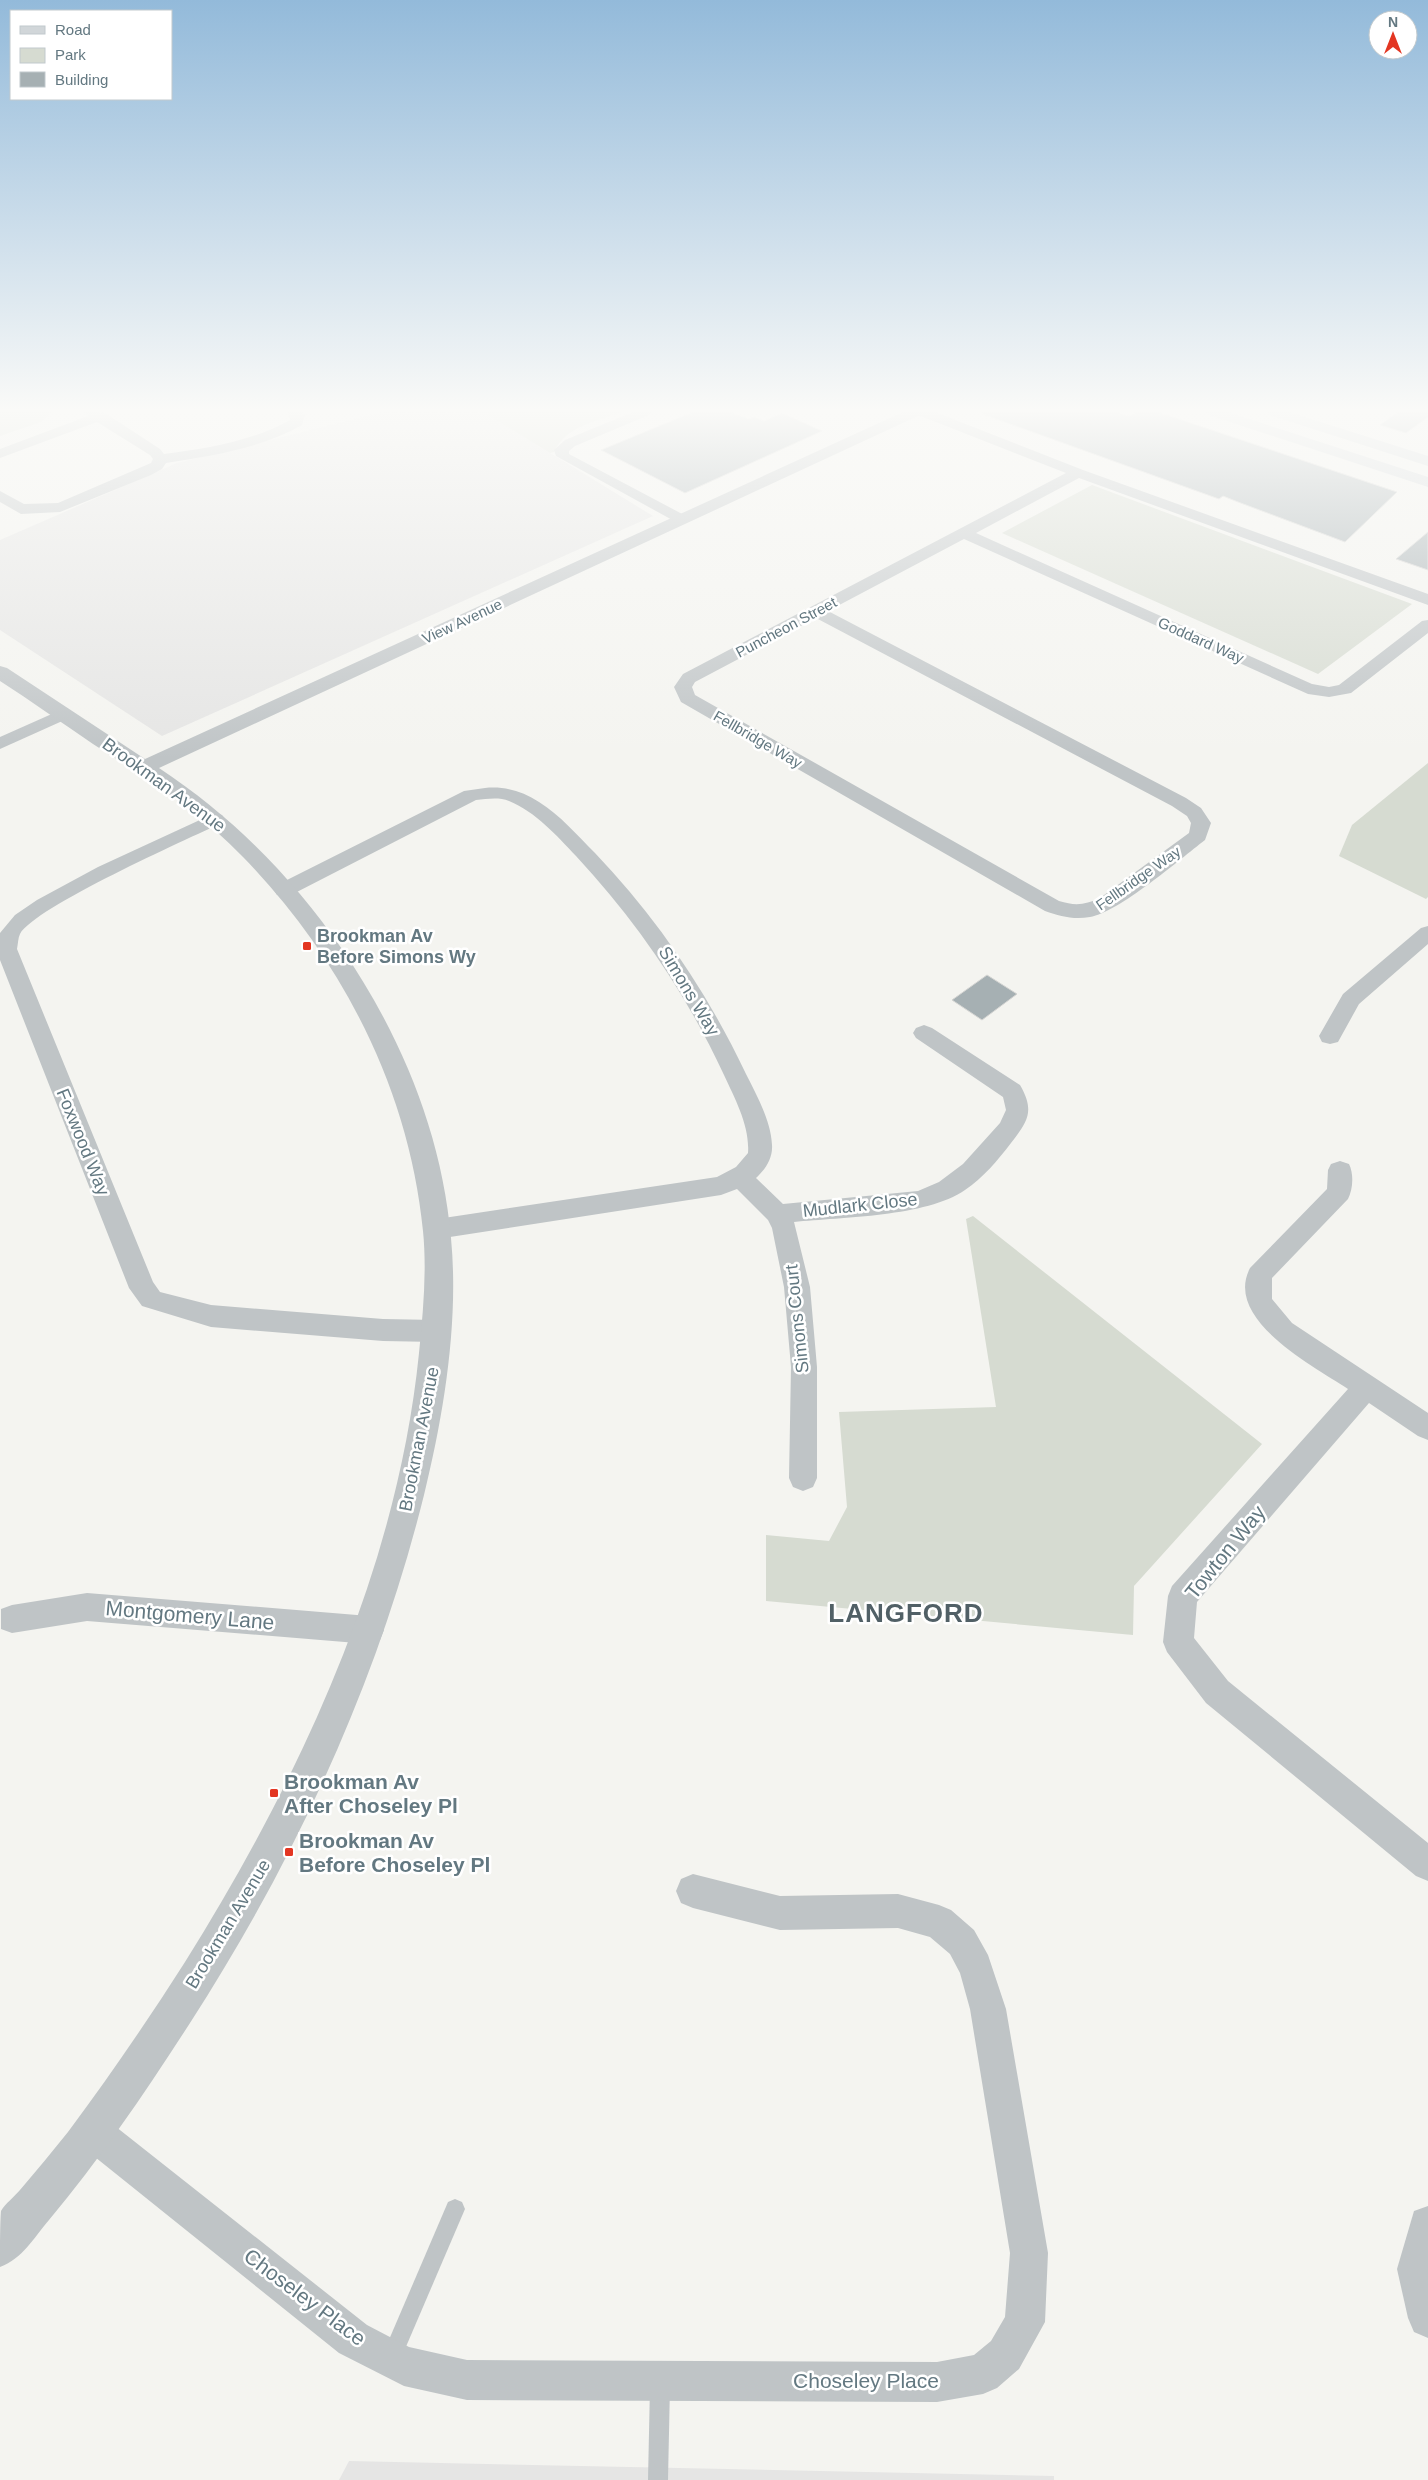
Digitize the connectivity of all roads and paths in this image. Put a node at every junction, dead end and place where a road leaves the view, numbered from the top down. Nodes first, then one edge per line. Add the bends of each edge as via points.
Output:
1 (665, 528) edge
2 (974, 528) edge
3 (1229, 528) edge
4 (964, 533) junction
5 (1428, 600) edge
6 (815, 611) junction
7 (1428, 625) edge
8 (0, 672) edge
9 (683, 687) joint
10 (63, 714) junction
11 (0, 744) edge
12 (144, 767) junction
13 (215, 819) junction
14 (284, 890) junction
15 (1428, 933) edge
16 (3, 950) edge
17 (924, 1033) dead end
18 (1330, 1036) dead end
19 (1340, 1170) dead end
20 (740, 1178) junction
21 (778, 1214) junction
22 (437, 1229) junction
23 (436, 1331) junction
24 (1367, 1387) junction
25 (1428, 1428) edge
26 (803, 1478) dead end
27 (12, 1619) dead end
28 (369, 1630) junction
29 (1428, 1864) edge
30 (693, 1891) dead end
31 (93, 2132) junction
32 (455, 2209) dead end
33 (1428, 2225) edge
34 (0, 2246) edge
35 (1428, 2318) edge
36 (391, 2359) junction
37 (660, 2380) junction
38 (658, 2480) edge

1 - 12 street, View Avenue
2 - 4 street, Puncheon Street
3 - 5 street
4 - 6 street, Puncheon Street
4 - 7 street, Goddard Way via 1308,689 1329,692 1345,689
6 - 9 street, Puncheon Street via 689,678
6 - 9 street, Fellbridge Way via 1180,802 1194,812 1201,823 1198,836 1107,903 1089,911 1070,912 1052,906 687,698
8 - 10 street, Brookman Avenue
10 - 11 street
10 - 12 street, Brookman Avenue
12 - 13 street, Brookman Avenue
13 - 14 street, Brookman Avenue via 247,848
13 - 16 street, Foxwood Way via 37,909 12,930
14 - 20 street, Simons Way via 471,795 489,792 508,794 524,801 552,821 606,876 652,931 692,989 748,1102 758,1135 760,1152 754,1166
14 - 22 street, Brookman Avenue via 343,968 385,1042 404,1084 420,1134
15 - 18 street via 1352,999
16 - 23 street, Foxwood Way via 142,1288 151,1299 211,1316 382,1330
17 - 21 street, Mudlark Close via 1012,1091 1017,1102 1012,1124 972,1171 937,1193 918,1200
19 - 24 street via 1339,1192 1259,1275 1259,1302 1283,1331
20 - 21 street, Simons Court
20 - 22 street, Simons Way via 722,1186
21 - 26 street, Simons Court via 797,1287 804,1367
22 - 23 street, Brookman Avenue
23 - 28 street, Brookman Avenue via 432,1383 409,1499
24 - 25 street
24 - 29 street, Towton Way via 1184,1596 1178,1642 1217,1692
27 - 28 street, Montgomery Lane via 86,1607
28 - 31 street, Brookman Avenue via 290,1815 249,1891 204,1968
30 - 37 street, Choseley Place via 780,1913 898,1911 939,1922 962,1942 976,1967 988,2009 1029,2252 1025,2322 1005,2355 983,2374 937,2382
31 - 34 street, Brookman Avenue
31 - 36 street, Choseley Place via 353,2339
32 - 36 lane
33 - 35 street via 1416,2269
36 - 37 street, Choseley Place via 404,2366 467,2380
37 - 38 lane

